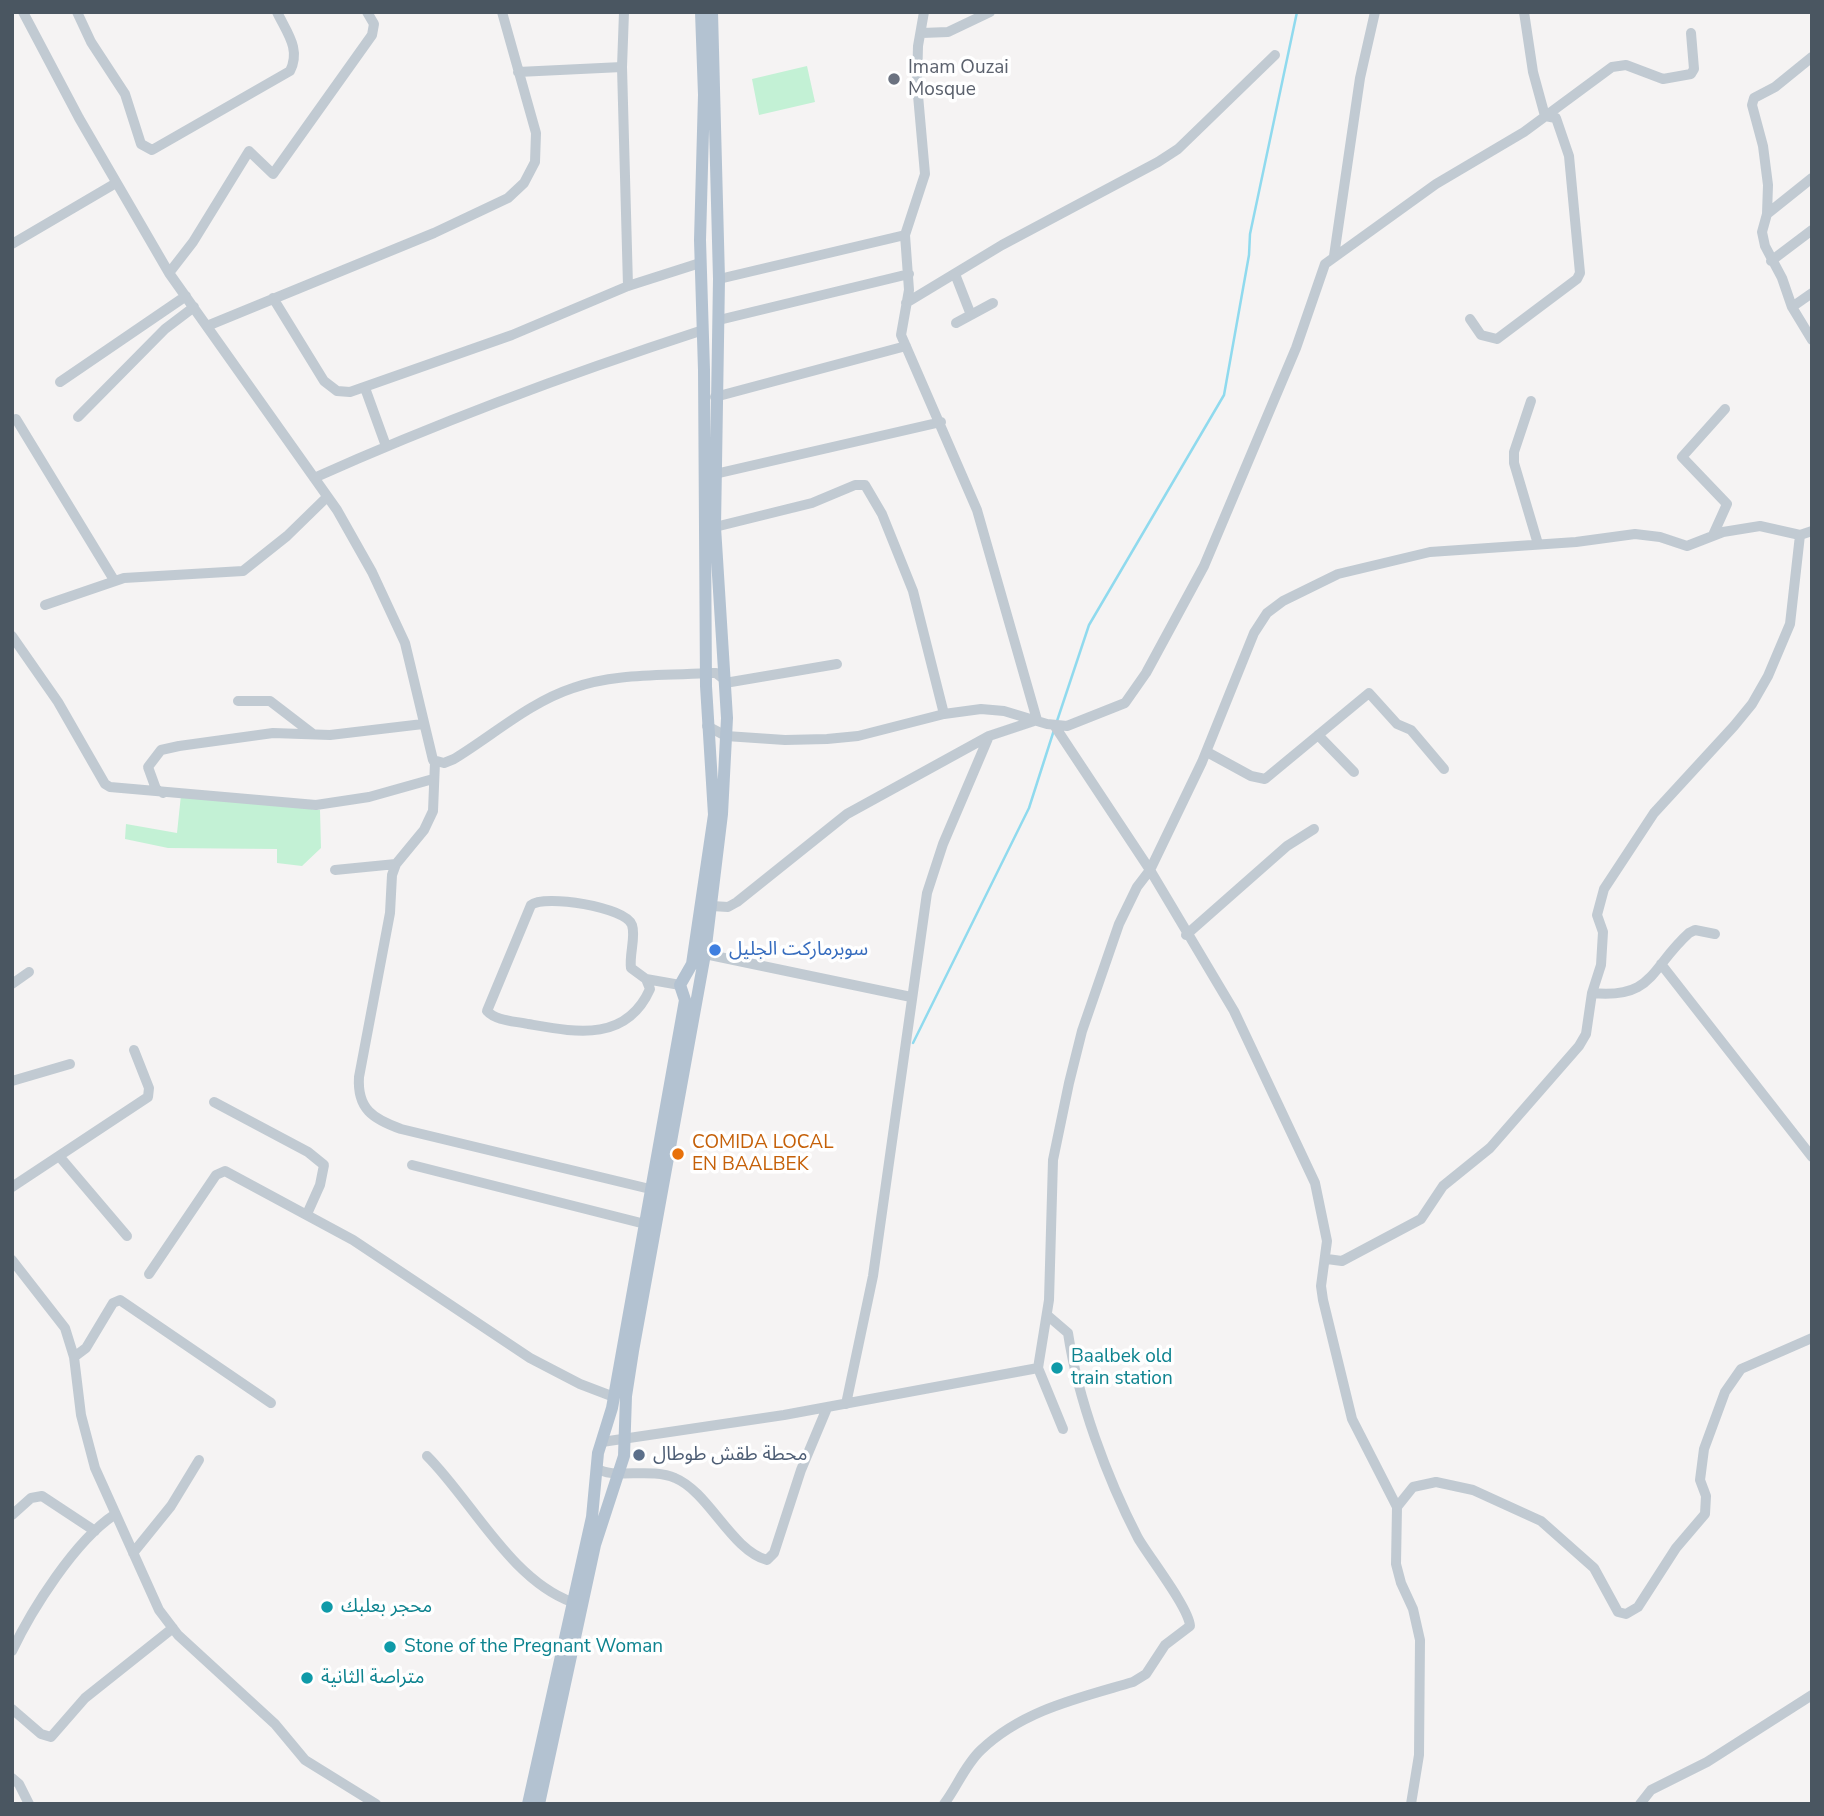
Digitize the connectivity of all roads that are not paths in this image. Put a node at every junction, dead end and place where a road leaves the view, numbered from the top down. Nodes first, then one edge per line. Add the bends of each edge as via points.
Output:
1 (23, 12) edge
2 (77, 12) edge
3 (276, 12) edge
4 (367, 12) edge
5 (502, 12) edge
6 (624, 12) edge
7 (701, 12) edge
8 (712, 12) edge
9 (924, 12) edge
10 (990, 12) edge
11 (1375, 12) edge
12 (1524, 12) edge
13 (922, 33) junction
14 (1691, 33) dead end
15 (1275, 55) dead end
16 (1812, 57) edge
17 (622, 66) junction
18 (518, 72) junction
19 (1545, 116) junction
20 (1812, 178) edge
21 (116, 183) junction
22 (1767, 214) junction
23 (1812, 230) edge
24 (905, 235) junction
25 (719, 239) junction
26 (700, 240) junction
27 (12, 244) edge
28 (1334, 256) junction
29 (1771, 261) junction
30 (700, 263) junction
31 (169, 273) junction
32 (909, 274) junction
33 (955, 274) junction
34 (719, 283) junction
35 (702, 285) junction
36 (628, 286) junction
37 (1812, 293) edge
38 (186, 296) junction
39 (273, 298) junction
40 (906, 303) junction
41 (993, 303) dead end
42 (194, 307) junction
43 (1791, 307) junction
44 (971, 315) junction
45 (1470, 319) dead end
46 (719, 320) junction
47 (956, 323) dead end
48 (207, 326) junction
49 (703, 330) junction
50 (1812, 340) edge
51 (906, 346) junction
52 (60, 382) dead end
53 (365, 388) junction
54 (715, 397) junction
55 (1531, 401) dead end
56 (1725, 409) dead end
57 (78, 417) dead end
58 (16, 419) dead end
59 (941, 422) junction
60 (386, 446) junction
61 (715, 474) junction
62 (314, 478) junction
63 (327, 497) junction
64 (715, 527) junction
65 (1812, 531) edge
66 (1713, 535) junction
67 (1800, 535) junction
68 (1538, 544) junction
69 (114, 580) junction
70 (45, 605) dead end
71 (12, 636) edge
72 (837, 664) dead end
73 (706, 673) junction
74 (725, 682) junction
75 (238, 701) dead end
76 (944, 714) junction
77 (1037, 720) junction
78 (423, 724) junction
79 (1054, 725) junction
80 (706, 726) junction
81 (313, 735) junction
82 (1318, 735) junction
83 (726, 736) junction
84 (989, 736) junction
85 (1207, 752) junction
86 (435, 762) junction
87 (1444, 769) dead end
88 (1354, 772) dead end
89 (433, 779) junction
90 (165, 793) junction
91 (1314, 829) dead end
92 (396, 864) junction
93 (335, 870) dead end
94 (1150, 870) junction
95 (712, 906) junction
96 (1715, 934) dead end
97 (1186, 935) junction
98 (705, 954) junction
99 (1661, 964) junction
100 (29, 972) dead end
101 (646, 979) junction
102 (12, 984) edge
103 (680, 985) junction
104 (1592, 993) junction
105 (911, 997) junction
106 (134, 1050) dead end
107 (70, 1063) dead end
108 (12, 1081) edge
109 (214, 1102) dead end
110 (59, 1156) junction
111 (1812, 1157) edge
112 (412, 1166) dead end
113 (12, 1187) edge
114 (650, 1189) junction
115 (307, 1214) junction
116 (645, 1224) junction
117 (127, 1236) dead end
118 (1327, 1259) junction
119 (12, 1260) edge
120 (149, 1274) dead end
121 (1047, 1315) junction
122 (1812, 1338) edge
123 (74, 1357) junction
124 (1038, 1368) junction
125 (614, 1397) junction
126 (271, 1403) dead end
127 (846, 1404) junction
128 (827, 1408) junction
129 (1063, 1429) dead end
130 (624, 1440) junction
131 (603, 1442) junction
132 (427, 1456) dead end
133 (199, 1460) dead end
134 (597, 1468) junction
135 (620, 1473) junction
136 (1397, 1507) junction
137 (12, 1515) edge
138 (114, 1515) junction
139 (95, 1531) junction
140 (133, 1553) junction
141 (572, 1602) junction
142 (173, 1628) junction
143 (12, 1651) edge
144 (1812, 1695) edge
145 (12, 1709) edge
146 (12, 1778) edge
147 (29, 1804) edge
148 (376, 1804) edge
149 (528, 1804) edge
150 (539, 1804) edge
151 (944, 1804) edge
152 (1411, 1804) edge
153 (1640, 1804) edge

1 - 21 street
2 - 3 street via 125,94 141,144 152,150 290,71 296,50
4 - 31 street via 374,24 372,35 273,174 249,151
5 - 18 street
6 - 17 street
7 - 26 main road
8 - 25 main road
9 - 13 street
10 - 13 street via 947,32
11 - 28 street via 1360,78
12 - 19 street
13 - 24 street via 917,84 925,174
14 - 19 street via 1694,69 1690,74 1663,79 1618,64
15 - 33 street via 1178,149
16 - 22 street via 1752,102 1763,146
17 - 18 street
17 - 36 street
18 - 39 street via 537,144 535,162 524,183 508,198
19 - 28 street via 1436,184
19 - 45 street via 1556,118 1569,156 1580,272 1577,279 1497,339 1480,335
20 - 22 street
21 - 27 street
21 - 31 street
22 - 29 street via 1762,232
23 - 29 street
24 - 32 street
24 - 34 street
25 - 26 main road
25 - 34 main road
26 - 30 main road
28 - 79 street via 1320,272 1296,348 1204,566 1146,673 1118,707 1067,726
29 - 43 street
30 - 35 main road
30 - 36 street
31 - 38 street
32 - 40 street
32 - 46 street
33 - 40 street
33 - 44 street
34 - 35 main road
34 - 46 main road
35 - 49 main road
36 - 53 street via 512,335
37 - 43 street
38 - 42 street
38 - 52 street
39 - 48 street
39 - 53 street via 328,386 342,392
40 - 51 street via 901,331
41 - 44 street
42 - 48 street
42 - 57 street via 165,329
43 - 50 street
44 - 47 street
46 - 54 main road
48 - 62 street
49 - 60 street via 569,373
49 - 73 main road
51 - 54 street
51 - 59 street
53 - 60 street
54 - 61 main road
55 - 68 street via 1514,463
56 - 66 street via 1682,457 1727,504
58 - 69 street
59 - 61 street
59 - 77 street via 977,510
60 - 62 street
61 - 64 main road
62 - 63 street
63 - 69 street via 243,571
63 - 78 street via 359,548 405,643
64 - 74 main road
64 - 76 street via 865,485 882,514 913,591
65 - 67 street
66 - 67 street via 1760,526
66 - 68 street via 1686,546 1635,534
67 - 104 street via 1790,624 1768,676 1734,726 1654,813 1604,889 1597,915 1604,950
68 - 85 street via 1469,547 1389,560 1338,574 1283,601 1260,621
69 - 70 street
71 - 90 street via 58,702 107,786
72 - 74 street
73 - 74 street via 716,673
73 - 80 main road
73 - 86 street via 625,678 575,687 454,759
74 - 83 main road
75 - 81 street via 270,701
76 - 77 street via 991,709
76 - 83 street via 838,738
77 - 79 street
77 - 84 street
78 - 81 street
78 - 86 street
79 - 94 street
80 - 83 street
80 - 103 main road via 712,836 692,964
81 - 90 street via 273,733 165,748 148,767 156,789
82 - 85 street via 1265,779
82 - 87 street via 1369,693 1397,724 1411,730
82 - 88 street
83 - 95 main road
84 - 95 street via 847,814 737,902 728,907
84 - 105 street via 934,869
85 - 94 street
86 - 89 street
89 - 90 street via 369,797 316,805
89 - 92 street via 435,805 429,822
91 - 97 street via 1287,846
92 - 93 street
92 - 114 street via 359,1077 365,1110 376,1120 401,1129
94 - 97 street
94 - 121 street via 1119,924 1069,1083 1051,1181
95 - 98 main road
96 - 99 street via 1689,933
97 - 118 street via 1234,1011 1315,1183
98 - 105 street
98 - 130 main road via 635,1339
99 - 104 street via 1628,994
99 - 111 street
100 - 102 street
101 - 101 street via 650,989 642,1005 603,1030 571,1032 487,1012 531,905 540,900 570,902 626,917 632,926 631,968
101 - 103 street
103 - 114 main road via 685,1000
104 - 118 street via 1586,1034 1579,1046 1490,1149 1443,1186 1422,1219 1342,1261
105 - 127 street via 873,1276
106 - 110 street via 149,1088 148,1097
107 - 108 street
109 - 115 street via 324,1165
110 - 113 street
110 - 117 street
112 - 116 street
114 - 116 main road
115 - 120 street via 222,1171
115 - 125 street via 394,1265 508,1346
116 - 125 main road
118 - 136 street via 1323,1300 1352,1419
119 - 123 street via 65,1328
121 - 124 street
121 - 151 street via 1068,1333 1072,1362 1109,1472 1139,1538 1190,1624 1165,1645 1146,1674 1133,1682 1039,1711 1002,1733 979,1751
122 - 136 street via 1734,1376 1704,1449 1700,1480 1706,1496 1705,1514 1676,1548 1638,1607 1626,1614 1618,1612 1594,1568 1556,1532 1526,1514 1473,1490 1436,1482 1413,1487
123 - 126 street via 86,1348 113,1303 120,1300
123 - 138 street via 85,1433
124 - 127 street
124 - 129 street
125 - 131 main road
127 - 128 street
128 - 130 street
128 - 135 street via 774,1553 767,1560 739,1540 685,1483 655,1471
130 - 131 street
130 - 135 main road
131 - 134 main road
132 - 141 street via 460,1490 510,1556 543,1586
133 - 140 street via 171,1506
134 - 135 street
134 - 141 main road via 592,1517
135 - 150 main road via 595,1545
136 - 152 street via 1396,1564 1420,1640 1419,1755
137 - 139 street via 31,1498 42,1496
138 - 139 street
138 - 140 street
139 - 143 street via 35,1610
140 - 142 street via 152,1597
141 - 149 main road
142 - 145 street via 85,1698 51,1737
142 - 148 street via 275,1724 305,1760
144 - 153 street via 1707,1762 1651,1790
146 - 147 street

